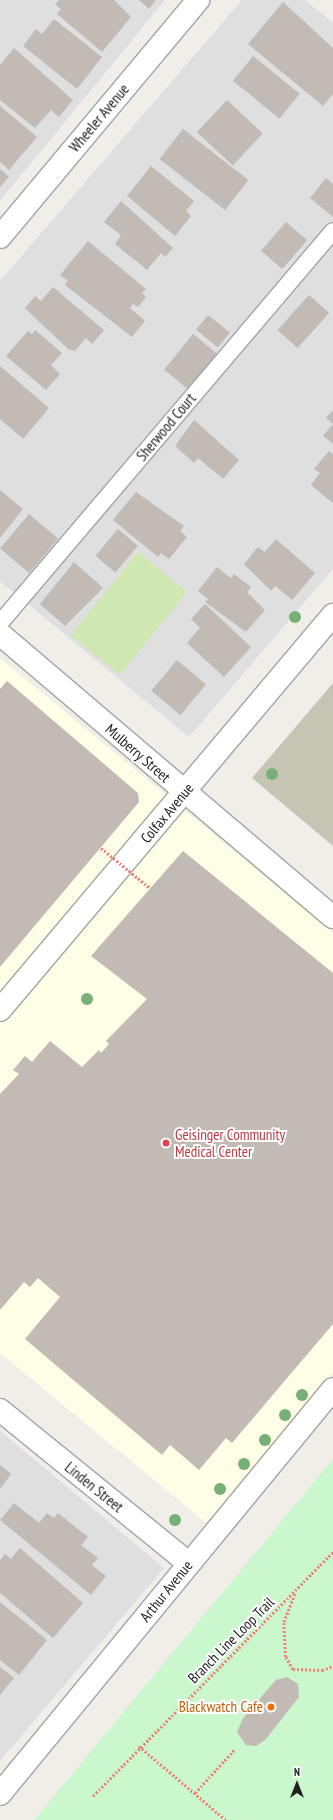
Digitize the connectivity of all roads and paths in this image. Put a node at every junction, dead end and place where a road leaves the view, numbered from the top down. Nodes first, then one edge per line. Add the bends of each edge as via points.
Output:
1 (198, 0) edge
2 (333, 231) edge
3 (0, 237) edge
4 (333, 615) edge
5 (0, 623) edge
6 (0, 634) edge
7 (184, 792) junction
8 (101, 848) dead end
9 (150, 888) dead end
10 (333, 917) edge
11 (0, 1010) edge
12 (333, 1389) edge
13 (0, 1410) edge
14 (333, 1552) edge
15 (188, 1563) junction
16 (296, 1592) junction
17 (333, 1666) edge
18 (139, 1746) junction
19 (234, 1750) dead end
20 (195, 1793) junction
21 (0, 1794) edge
22 (93, 1796) dead end
23 (226, 1820) edge

1 - 3 street, Wheeler Avenue
2 - 5 lane, Sherwood Court
4 - 7 street, Colfax Avenue
6 - 7 street, Mulberry Street
7 - 10 street, Mulberry Street
7 - 11 street, Colfax Avenue
8 - 9 path, bridge
12 - 15 street, Arthur Avenue
13 - 15 street, Linden Street
14 - 16 path, Branch Line Loop Trail
15 - 21 street, Arthur Avenue
16 - 17 path via 284,1623 286,1657 293,1669 322,1670
16 - 18 path, Branch Line Loop Trail
18 - 20 path
18 - 22 path, Branch Line Loop Trail
19 - 20 path
20 - 23 path

